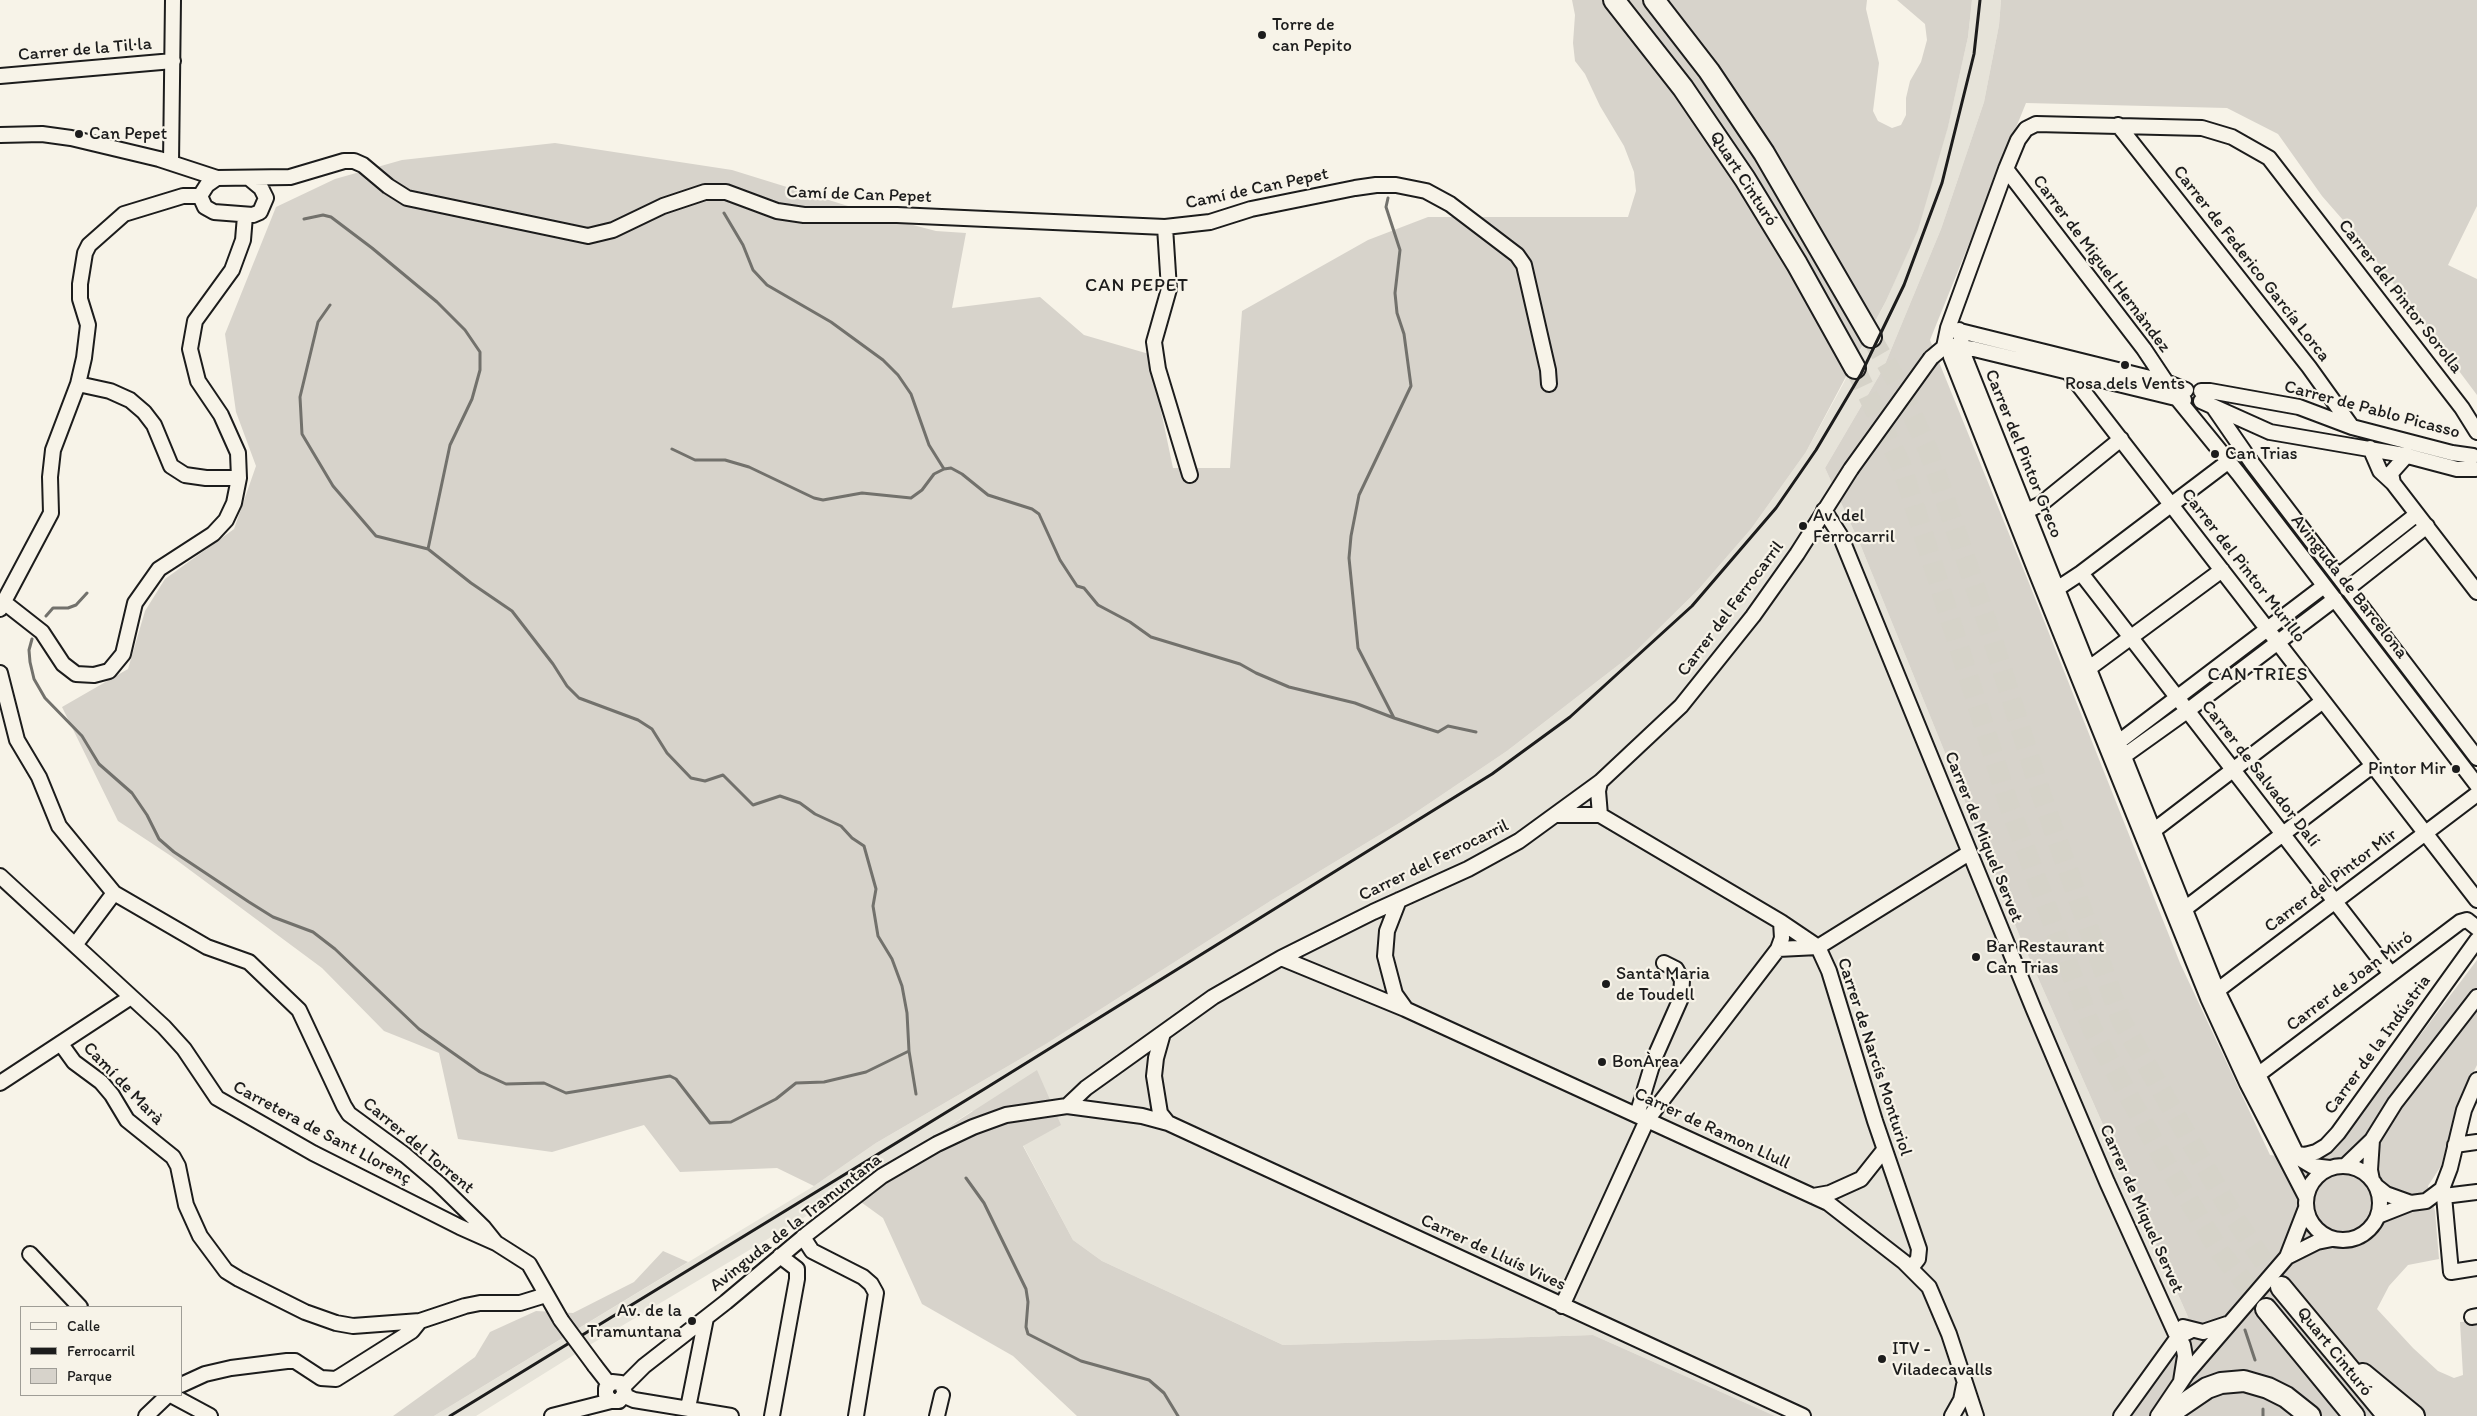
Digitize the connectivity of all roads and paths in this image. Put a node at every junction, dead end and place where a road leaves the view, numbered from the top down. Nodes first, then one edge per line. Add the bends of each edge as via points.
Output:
1 (173, 0) edge
2 (1614, 0) edge
3 (1654, 0) edge
4 (173, 61) junction
5 (0, 76) edge
6 (2118, 126) junction
7 (0, 135) edge
8 (171, 163) junction
9 (2006, 170) junction
10 (197, 172) junction
11 (290, 177) junction
12 (217, 178) junction
13 (249, 178) junction
14 (202, 193) junction
15 (266, 198) junction
16 (245, 216) junction
17 (1165, 227) junction
18 (1953, 326) junction
19 (1871, 337) tunnel mouth
20 (1952, 347) junction
21 (1855, 368) tunnel mouth
22 (2070, 374) junction
23 (2166, 382) junction
24 (78, 384) junction
25 (1549, 384) dead end
26 (2190, 400) junction
27 (2214, 408) junction
28 (2225, 426) junction
29 (2352, 427) junction
30 (2477, 430) edge
31 (2270, 432) junction
32 (2121, 439) junction
33 (2370, 448) junction
34 (2407, 455) junction
35 (2229, 460) junction
36 (2476, 462) edge
37 (1190, 475) dead end
38 (239, 478) junction
39 (2393, 483) junction
40 (2171, 504) junction
41 (1824, 510) junction
42 (2417, 514) junction
43 (2020, 515) junction
44 (2427, 526) junction
45 (2222, 570) junction
46 (2081, 573) junction
47 (2338, 576) junction
48 (2324, 586) junction
49 (2347, 589) junction
50 (2477, 592) edge
51 (2051, 593) junction
52 (2334, 599) junction
53 (2, 607) edge
54 (2267, 628) junction
55 (2130, 637) junction
56 (2278, 642) junction
57 (2088, 669) junction
58 (0, 673) edge
59 (2175, 696) junction
60 (2323, 701) junction
61 (2187, 711) junction
62 (2115, 752) junction
63 (2477, 758) edge
64 (2372, 766) junction
65 (2234, 769) junction
66 (1600, 782) junction
67 (2477, 785) edge
68 (2477, 794) edge
69 (1558, 815) junction
70 (1600, 815) junction
71 (2153, 831) junction
72 (2284, 834) junction
73 (2425, 834) junction
74 (1969, 853) junction
75 (0, 876) edge
76 (114, 893) junction
77 (1398, 900) junction
78 (2477, 900) edge
79 (2335, 902) junction
80 (2180, 913) junction
81 (1782, 922) junction
82 (2474, 922) edge
83 (2477, 940) edge
84 (74, 944) junction
85 (1307, 944) junction
86 (1818, 947) junction
87 (1778, 949) junction
88 (1281, 958) junction
89 (1664, 963) dead end
90 (1311, 969) junction
91 (2390, 974) junction
92 (2212, 994) junction
93 (131, 997) junction
94 (2477, 998) edge
95 (1405, 1009) junction
96 (1163, 1033) junction
97 (61, 1044) junction
98 (2252, 1079) junction
99 (2477, 1080) edge
100 (0, 1083) edge
101 (1066, 1106) junction
102 (1642, 1118) junction
103 (1168, 1123) junction
104 (2372, 1140) junction
105 (2477, 1142) edge
106 (2455, 1145) junction
107 (1884, 1150) junction
108 (2296, 1154) junction
109 (2344, 1166) junction
110 (2330, 1168) junction
111 (2374, 1183) junction
112 (2477, 1192) edge
113 (2442, 1194) junction
114 (1812, 1196) junction
115 (2306, 1202) junction
116 (2411, 1203) junction
117 (2378, 1216) junction
118 (803, 1237) junction
119 (2332, 1239) junction
120 (496, 1243) junction
121 (812, 1251) junction
122 (30, 1254) dead end
123 (780, 1256) junction
124 (2287, 1257) junction
125 (1911, 1268) junction
126 (2477, 1268) edge
127 (797, 1270) junction
128 (2281, 1287) tunnel mouth
129 (546, 1295) junction
130 (79, 1306) edge
131 (1562, 1306) junction
132 (2266, 1309) tunnel mouth
133 (2169, 1316) junction
134 (706, 1318) junction
135 (420, 1321) junction
136 (2228, 1324) junction
137 (2192, 1330) junction
138 (2178, 1337) junction
139 (2291, 1341) junction
140 (673, 1345) junction
141 (2336, 1356) junction
142 (698, 1357) junction
143 (2357, 1380) junction
144 (2181, 1381) junction
145 (1964, 1382) junction
146 (182, 1385) edge
147 (615, 1392) junction
148 (942, 1395) dead end
149 (168, 1396) edge
150 (171, 1396) edge
151 (688, 1408) junction
152 (146, 1416) edge
153 (210, 1416) edge
154 (552, 1416) edge
155 (731, 1416) edge
156 (772, 1416) edge
157 (856, 1416) edge
158 (938, 1416) edge
159 (1803, 1416) edge
160 (1952, 1416) edge
161 (1976, 1416) edge
162 (2121, 1416) edge
163 (2158, 1416) edge
164 (2166, 1416) edge
165 (2310, 1416) edge
166 (2338, 1416) edge
167 (2354, 1416) edge
168 (2388, 1416) edge
169 (2403, 1416) edge
170 (2414, 1416) edge

1 - 4 street
2 - 21 highway, Quart Cinturó via 1683,88 1745,179 1798,264
3 - 19 highway, Quart Cinturó via 1709,71 1764,152
4 - 5 street, Carrer de la Til·la
4 - 8 street
6 - 9 street via 2031,126 2021,135
6 - 29 street, Carrer de Federico García Lorca via 2310,367
6 - 30 street, Carrer del Pintor Sorolla via 2202,128 2232,137 2269,158
7 - 8 street via 42,134 71,138
8 - 10 street
9 - 18 street
9 - 23 street, Carrer de Miguel Hernàndez
10 - 12 street
10 - 14 street
11 - 13 street, Camí de Can Pepet
11 - 15 street, Camí de Can Pepet via 273,188
11 - 17 street, Camí de Can Pepet via 354,161 407,198 580,236 614,230 663,206 705,192 726,192 777,211 804,215 897,215
12 - 13 street
12 - 14 street
13 - 15 street via 261,188
14 - 16 street via 205,207 214,212
14 - 24 street via 124,214 89,245 80,284 80,299 88,324
15 - 16 street via 260,212
16 - 38 street via 243,240 232,270 195,321 190,349 198,381 221,414 238,453
17 - 25 street, Camí de Can Pepet via 1210,222 1252,209 1376,185 1426,191 1450,204 1518,255 1524,265
17 - 37 street via 1169,289 1154,342 1158,369
18 - 20 street
18 - 23 street, Carrer de Pablo Picasso
20 - 22 street, Carrer de Pablo Picasso
20 - 41 street, Carrer del Ferrocarril, bridge via 1931,358
20 - 43 street, Carrer del Pintor Greco via 1951,357
22 - 26 street, Carrer de Pablo Picasso
22 - 32 street, Carrer del Pintor Murillo
23 - 26 street, Carrer de Pablo Picasso
24 - 38 street via 110,391 130,400 154,425 171,466 185,475
24 - 53 street via 52,450 51,513
26 - 27 street, Carrer de Pablo Picasso
26 - 29 street, Carrer de Pablo Picasso via 2210,390 2299,407
26 - 35 street, Avinguda de Barcelona
27 - 28 street, Avinguda de Barcelona
27 - 31 street, Carrer de Pablo Picasso
28 - 31 street, Carrer de Pablo Picasso
28 - 47 street, Avinguda de Barcelona
29 - 36 street, Carrer de Pablo Picasso
31 - 33 street, Carrer de Pablo Picasso
32 - 40 street, Carrer del Pintor Murillo
32 - 43 street via 2041,504
33 - 34 street, Carrer de Pablo Picasso
33 - 39 street via 2380,471
34 - 36 street, Carrer de Pablo Picasso via 2457,470
34 - 39 street via 2391,473
35 - 40 street
35 - 48 street, Avinguda de Barcelona
38 - 53 street via 234,504 226,520 213,534 159,569 135,603 123,654 108,671 94,675 76,674 63,664 42,632
39 - 42 street
40 - 45 street, Carrer del Pintor Murillo
40 - 46 street
41 - 66 street, Carrer del Ferrocarril via 1753,616 1681,706
41 - 74 street, Carrer de Miquel Servet via 1840,535
42 - 44 street
42 - 47 street
43 - 51 street, Carrer del Pintor Greco
44 - 49 street
44 - 50 street
45 - 54 street, Carrer del Pintor Murillo
45 - 55 street
46 - 51 street
46 - 55 street, Carrer de Salvador Dalí
47 - 49 street, Avinguda de Barcelona
48 - 52 street, Avinguda de Barcelona
48 - 54 street
49 - 63 street, Avinguda de Barcelona
51 - 57 street, Carrer del Pintor Greco
51 - 62 street, Carrer del Pintor Greco
52 - 56 street
52 - 67 street, Avinguda de Barcelona
54 - 56 street, Carrer del Pintor Murillo
54 - 59 street
55 - 57 street
55 - 59 street, Carrer de Salvador Dalí
56 - 60 street, Carrer del Pintor Murillo
56 - 61 street
57 - 62 street, Carrer del Pintor Greco
58 - 76 street, Carrer del Torrent via 17,740 42,783 59,826
59 - 61 street, Carrer de Salvador Dalí
59 - 62 street
60 - 64 street, Carrer del Pintor Murillo
60 - 65 street
61 - 62 street
61 - 65 street, Carrer de Salvador Dalí
62 - 71 street, Carrer del Pintor Greco
62 - 80 street, Carrer del Pintor Greco
64 - 72 street
64 - 73 street, Carrer del Pintor Murillo
65 - 71 street
65 - 72 street, Carrer de Salvador Dalí
66 - 69 street, Carrer del Ferrocarril
66 - 70 street
68 - 73 street, Carrer del Pintor Mir
69 - 70 street
69 - 77 street, Carrer del Ferrocarril via 1468,869
70 - 81 street, Carrer de Narcís Monturiol
71 - 80 street, Carrer del Pintor Greco
72 - 79 street, Carrer de Salvador Dalí
72 - 80 street
73 - 78 street, Carrer del Pintor Murillo
73 - 79 street, Carrer del Pintor Mir
74 - 86 street
74 - 133 street, Carrer de Miquel Servet via 2107,1182
75 - 84 street, Carretera de Sant Llorenç
76 - 84 street
76 - 120 street, Carrer del Torrent via 207,947 249,962 299,1010 349,1114 438,1183
77 - 85 street, Carrer del Ferrocarril
77 - 95 street via 1387,931 1385,956 1395,994
79 - 91 street, Carrer de Salvador Dalí
79 - 92 street, Carrer del Pintor Mir
80 - 92 street, Carrer del Pintor Greco
81 - 86 street, Carrer de Narcís Monturiol
81 - 87 street
82 - 91 street, Carrer de Joan Miró via 2460,922
83 - 108 street, Carrer de la Indústria via 2338,1133 2316,1152
84 - 93 street, Carretera de Sant Llorenç
85 - 88 street, Carrer del Ferrocarril
85 - 90 street via 1302,956
86 - 87 street
86 - 107 street, Carrer de Narcís Monturiol via 1829,971
87 - 102 street
88 - 90 street, Carrer de Ramon Llull
88 - 96 street, Carrer del Ferrocarril via 1213,997
89 - 102 street via 1676,969 1682,980 1681,998 1654,1058
90 - 95 street, Carrer de Ramon Llull
91 - 98 street, Carrer de Joan Miró
92 - 98 street, Carrer del Pintor Greco
93 - 97 street
93 - 120 street, Carretera de Sant Llorenç via 184,1049 217,1098 322,1158
94 - 104 street via 2395,1103
95 - 102 street, Carrer de Ramon Llull
96 - 101 street, Carrer del Ferrocarril
96 - 103 street via 1154,1076 1160,1113
97 - 100 street
97 - 135 street, Camí de Marà via 74,1062 101,1082 127,1120 173,1157 192,1220 226,1271 305,1312 336,1323 353,1326
98 - 108 street, Carrer del Pintor Greco
98 - 115 street, Carrer del Pintor Greco
99 - 106 street via 2464,1110
101 - 103 street, Carrer de Lluís Vives via 1142,1116
101 - 118 street, Avinguda de la Tramuntana via 1006,1115 937,1144 882,1176
102 - 114 street, Carrer de Ramon Llull
102 - 131 street
103 - 131 street, Carrer de Lluís Vives
104 - 109 street
104 - 111 street via 2370,1170
105 - 106 street
106 - 113 street
107 - 114 street via 1861,1179 1830,1193
107 - 125 street, Carrer de Narcís Monturiol via 1919,1250 1918,1259
108 - 110 street via 2312,1166
109 - 110 street
109 - 111 street via 2360,1170
110 - 115 street via 2315,1179
111 - 116 street via 2386,1194
111 - 117 street via 2380,1201
112 - 113 street
113 - 116 street
113 - 126 street via 2452,1272
114 - 125 street, Carrer de Ramon Llull via 1850,1219
115 - 119 street via 2316,1229
115 - 124 street
116 - 117 street
117 - 119 street via 2360,1236 2348,1240
118 - 121 street
118 - 123 street, Avinguda de la Tramuntana
119 - 124 street via 2317,1242
120 - 129 street, Carretera de Sant Llorenç via 529,1264
121 - 127 street
121 - 157 street via 863,1276 876,1293
122 - 130 street
123 - 127 street
123 - 134 street, Avinguda de la Tramuntana
124 - 136 street
125 - 145 street via 1929,1287 1949,1334
127 - 156 street
128 - 141 highway, Quart Cinturó
129 - 135 street, Camí de Marà via 520,1303 465,1306
129 - 147 street, Carretera de Sant Llorenç, bridge
131 - 159 street, Carrer de Lluís Vives
132 - 139 highway, Quart Cinturó
133 - 137 street, Carrer de Miquel Servet via 2178,1325
133 - 138 street, Carrer de Miquel Servet
134 - 140 street, Avinguda de la Tramuntana
134 - 142 street
135 - 146 street via 412,1331 336,1379 321,1378 295,1361 287,1361 231,1368 205,1374
136 - 137 street via 2203,1332
136 - 144 street
137 - 138 street
138 - 144 street, Carrer de Miquel Servet via 2185,1356
138 - 162 street
139 - 166 highway via 2310,1378
139 - 167 highway, Quart Cinturó
140 - 142 street via 690,1345
140 - 147 street, Avinguda de la Tramuntana
141 - 143 highway, Quart Cinturó
141 - 170 highway via 2376,1383
142 - 151 street
143 - 168 highway, Quart Cinturó
143 - 169 highway
144 - 163 street
145 - 160 street via 1962,1400
145 - 161 street
147 - 151 street via 634,1400
147 - 154 street, Avinguda de la Tramuntana via 575,1410
148 - 158 street
149 - 152 street
150 - 153 street
151 - 155 street
164 - 165 highway via 2207,1388 2232,1382 2268,1388

